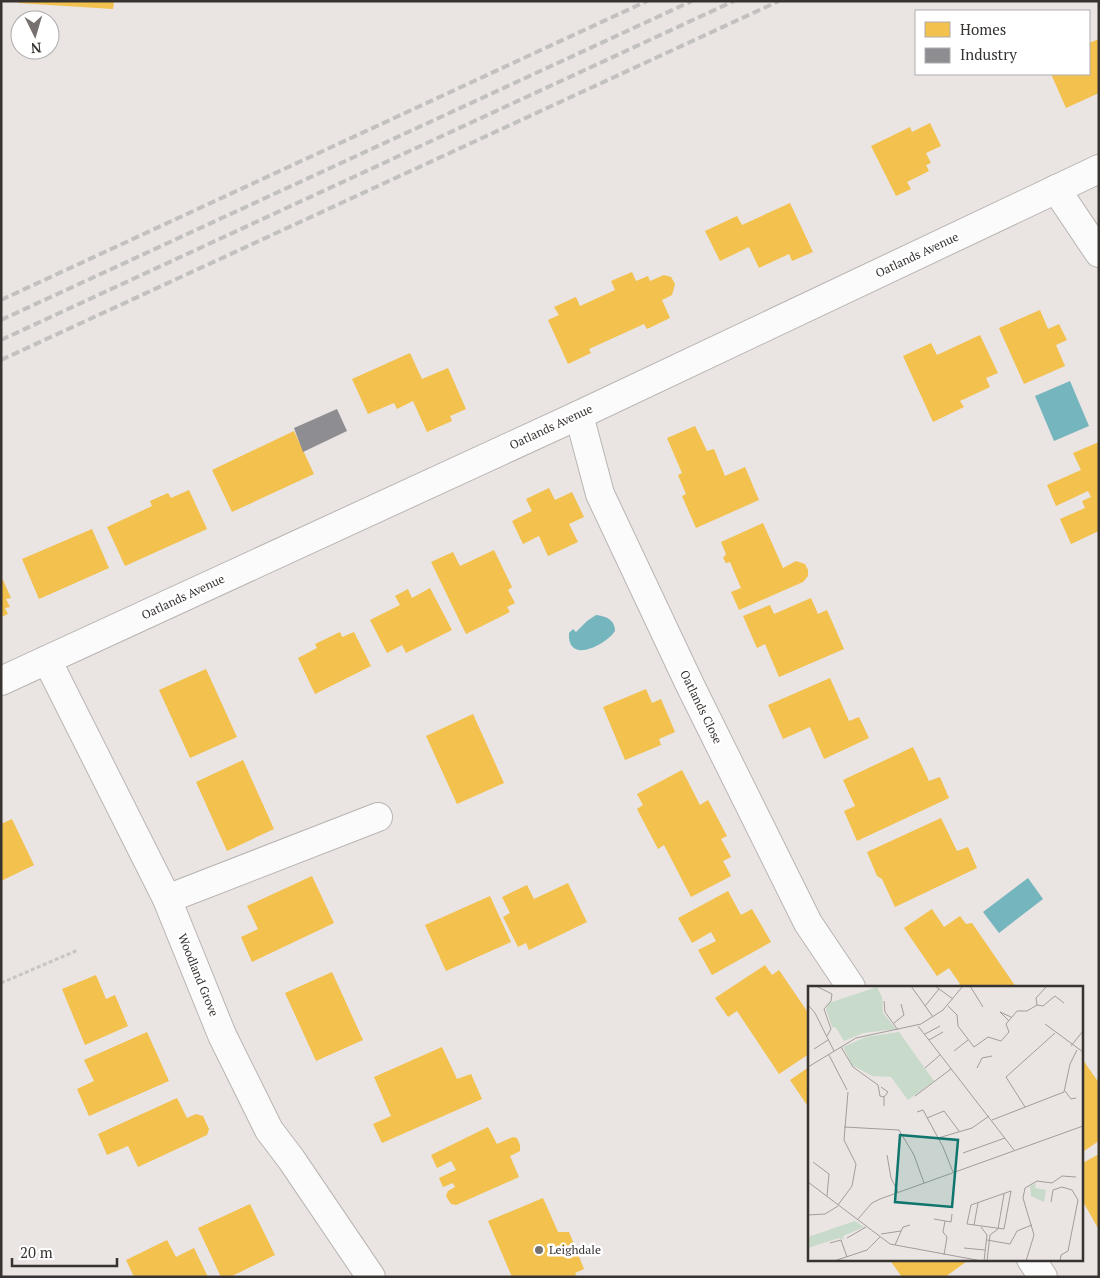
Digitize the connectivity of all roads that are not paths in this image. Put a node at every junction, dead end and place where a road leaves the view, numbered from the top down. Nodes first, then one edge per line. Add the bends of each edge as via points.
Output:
1 (1099, 169) edge
2 (1056, 189) junction
3 (1099, 253) edge
4 (579, 415) junction
5 (47, 660) junction
6 (1, 681) edge
7 (378, 817) dead end
8 (167, 899) junction
9 (850, 986) edge
10 (1032, 1260) edge
11 (371, 1277) edge
12 (1044, 1277) edge

1 - 2 street, Oatlands Avenue
2 - 3 street
2 - 4 street, Oatlands Avenue
4 - 5 street, Oatlands Avenue
4 - 9 street, Oatlands Close via 600,494 690,685 808,923
5 - 6 street, Oatlands Avenue
5 - 8 street, Woodland Grove
7 - 8 street
8 - 11 street, Woodland Grove via 222,1035 269,1130
10 - 12 street

